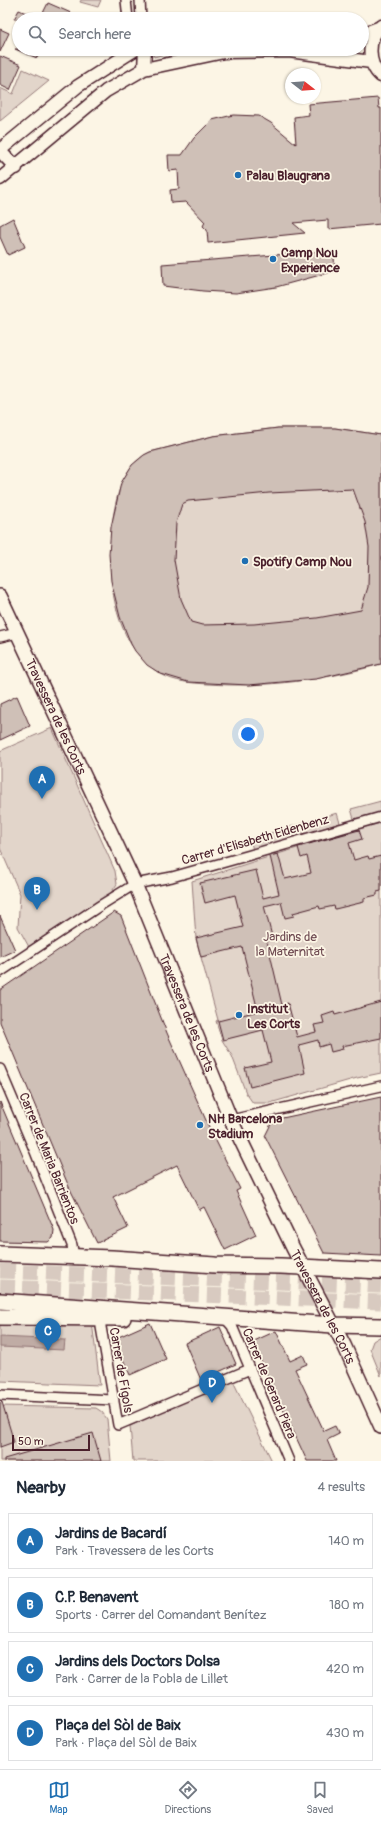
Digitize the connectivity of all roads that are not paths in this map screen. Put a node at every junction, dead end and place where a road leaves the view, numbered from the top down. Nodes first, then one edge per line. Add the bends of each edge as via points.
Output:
1 (126, 0) edge
2 (140, 0) edge
3 (127, 12) edge
4 (141, 12) edge
5 (380, 27) edge
6 (369, 31) edge
7 (124, 56) edge
8 (135, 56) edge
9 (144, 56) edge
10 (206, 56) edge
11 (326, 56) edge
12 (371, 62) junction
13 (141, 70) junction
14 (381, 76) edge
15 (0, 151) edge
16 (16, 168) junction
17 (0, 179) edge
18 (0, 596) edge
19 (17, 633) junction
20 (0, 637) edge
21 (381, 817) edge
22 (135, 884) junction
23 (0, 972) edge
24 (0, 1069) edge
25 (381, 1086) edge
26 (230, 1120) junction
27 (0, 1254) edge
28 (74, 1258) junction
29 (303, 1267) junction
30 (381, 1271) edge
31 (0, 1301) edge
32 (155, 1312) junction
33 (224, 1316) junction
34 (0, 1317) edge
35 (101, 1319) junction
36 (332, 1325) junction
37 (381, 1326) edge
38 (250, 1369) junction
39 (0, 1395) edge
40 (114, 1400) junction
41 (381, 1427) edge
42 (289, 1461) edge

1 - 3 street
2 - 4 street
5 - 6 street
5 - 12 street via 371,48
7 - 15 street via 78,86
8 - 13 street
9 - 13 street
10 - 13 street
11 - 12 street
12 - 14 street
13 - 16 street via 97,98
15 - 16 street
16 - 17 street
18 - 19 main road, Travessera de les Corts
19 - 20 street
19 - 22 main road, Travessera de les Corts
21 - 22 street, Carrer d'Elisabeth Eidenbenz via 250,856
22 - 23 street, Carrer d'Elisabeth Eidenbenz
22 - 26 main road, Travessera de les Corts
24 - 28 street, Carrer de Maria Barrientos via 72,1245
25 - 26 street
26 - 29 main road, Travessera de les Corts
27 - 28 main road
28 - 29 main road
29 - 30 main road
29 - 36 main road, Travessera de les Corts
31 - 32 main road
32 - 33 main road
32 - 35 main road via 133,1318
33 - 36 main road
33 - 38 street, Carrer de Gerard Piera via 232,1326
34 - 35 main road
35 - 40 street, Carrer de Fígols
36 - 37 main road
36 - 41 main road, Travessera de les Corts
38 - 40 street, Carrer de Fígols via 118,1425
38 - 42 street, Carrer de Gerard Piera
39 - 40 street

